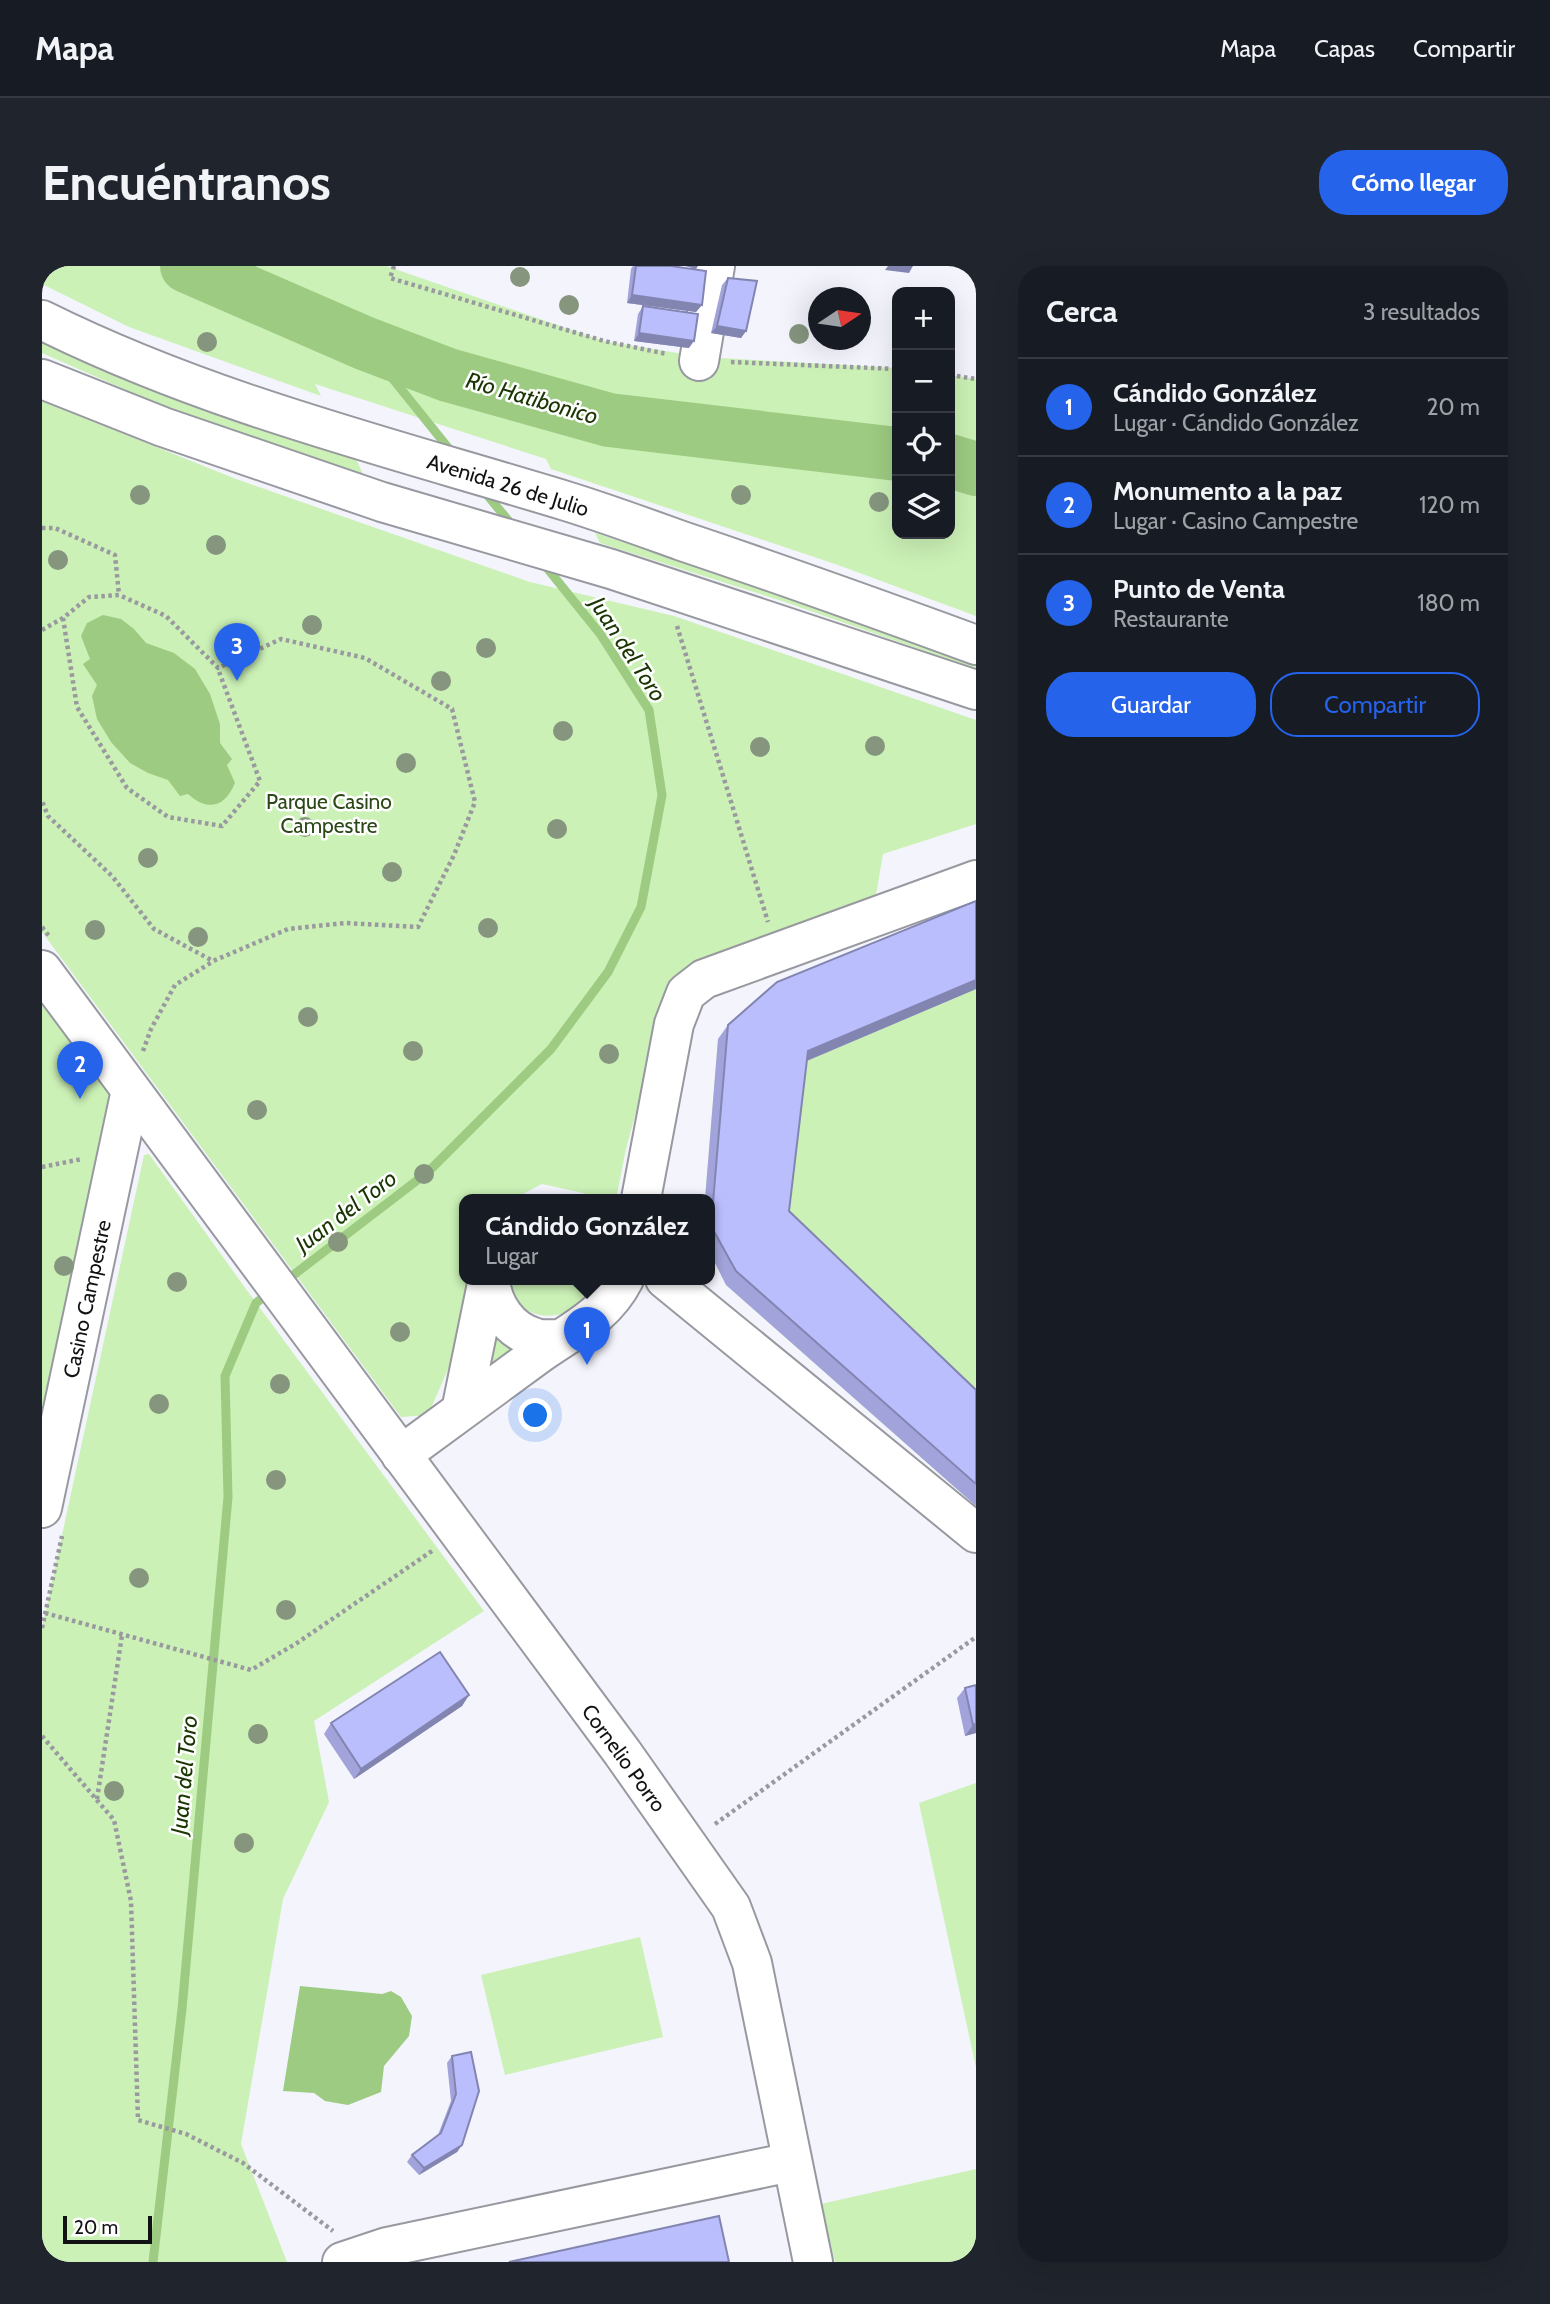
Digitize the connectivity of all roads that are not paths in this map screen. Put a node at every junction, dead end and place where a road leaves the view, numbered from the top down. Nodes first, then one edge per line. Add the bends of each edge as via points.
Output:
1 (715, 266) edge
2 (42, 320) edge
3 (699, 361) road end
4 (42, 379) edge
5 (976, 645) edge
6 (976, 690) edge
7 (976, 880) edge
8 (42, 971) edge
9 (131, 1090) junction
10 (642, 1194) edge
11 (488, 1285) edge
12 (490, 1285) edge
13 (621, 1285) edge
14 (672, 1285) edge
15 (559, 1339) junction
16 (461, 1411) junction
17 (401, 1455) junction
18 (42, 1508) edge
19 (976, 1532) edge
20 (791, 2162) junction
21 (353, 2259) edge
22 (812, 2260) edge

1 - 3 street
2 - 5 street, Avenida 26 de Julio via 205,391 569,502
4 - 6 street via 163,427 382,502 611,569
7 - 10 street via 704,979 686,993 674,1024
8 - 9 street
9 - 17 street, Cornelio Porro
9 - 18 street, Casino Campestre
11 - 16 street
12 - 15 street via 501,1313 517,1329 536,1339
13 - 15 street via 590,1321
14 - 19 street
15 - 16 street
16 - 17 street
17 - 20 street, Cornelio Porro via 731,1907 752,1963
20 - 21 street via 387,2247
20 - 22 street, Cornelio Porro

